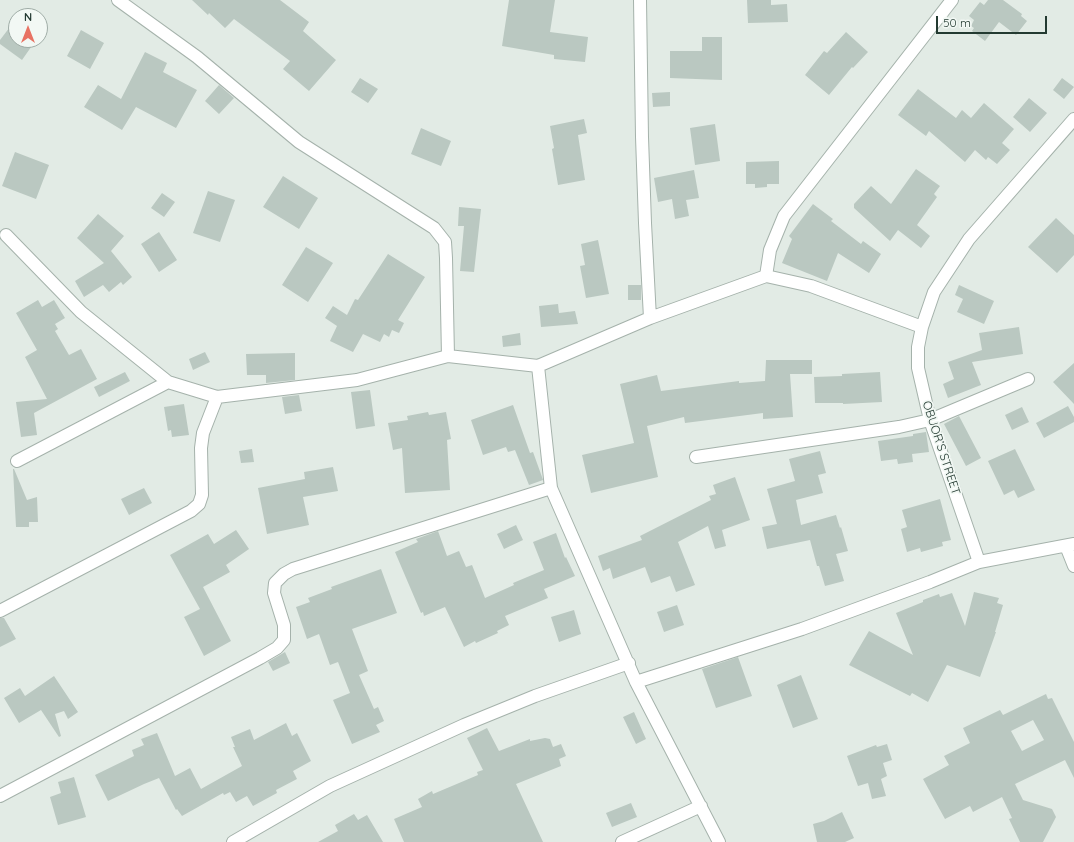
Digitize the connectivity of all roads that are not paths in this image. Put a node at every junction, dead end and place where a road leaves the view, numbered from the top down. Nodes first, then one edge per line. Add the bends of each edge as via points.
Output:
1 (118, 0) edge
2 (640, 0) edge
3 (952, 0) edge
4 (1074, 119) edge
5 (6, 235) dead end
6 (766, 276) junction
7 (650, 318) junction
8 (922, 327) junction
9 (448, 356) junction
10 (538, 366) junction
11 (1028, 379) dead end
12 (168, 382) junction
13 (216, 397) junction
14 (930, 420) junction
15 (696, 457) dead end
16 (17, 461) dead end
17 (551, 488) junction
18 (1070, 545) edge
19 (979, 562) junction
20 (1074, 566) edge
21 (0, 611) edge
22 (628, 663) junction
23 (636, 682) junction
24 (0, 796) edge
25 (701, 806) junction
26 (233, 842) edge
27 (622, 842) edge
28 (719, 842) edge

1 - 9 street via 197,57 299,142 434,228 445,242
2 - 7 street via 643,160
3 - 6 street via 784,216 770,250
4 - 8 street, OBUOR’S STREET via 969,239 934,292
5 - 12 street via 82,312
6 - 7 street
6 - 8 street via 811,286
7 - 10 street
8 - 14 street, OBUOR’S STREET via 918,347 918,368
9 - 10 street
9 - 13 street via 357,380
10 - 17 street
11 - 14 street
12 - 13 street
12 - 16 street
13 - 21 street via 203,433 202,495 199,504 192,511
14 - 15 street via 899,427
14 - 19 street, OBUOR’S STREET
17 - 22 street
17 - 24 street via 284,574 275,583 274,593 284,625 284,640 277,648
18 - 19 street
18 - 20 street
19 - 23 street via 802,629
22 - 23 street
22 - 26 street via 535,696 344,779
23 - 25 street
25 - 27 street
25 - 28 street

